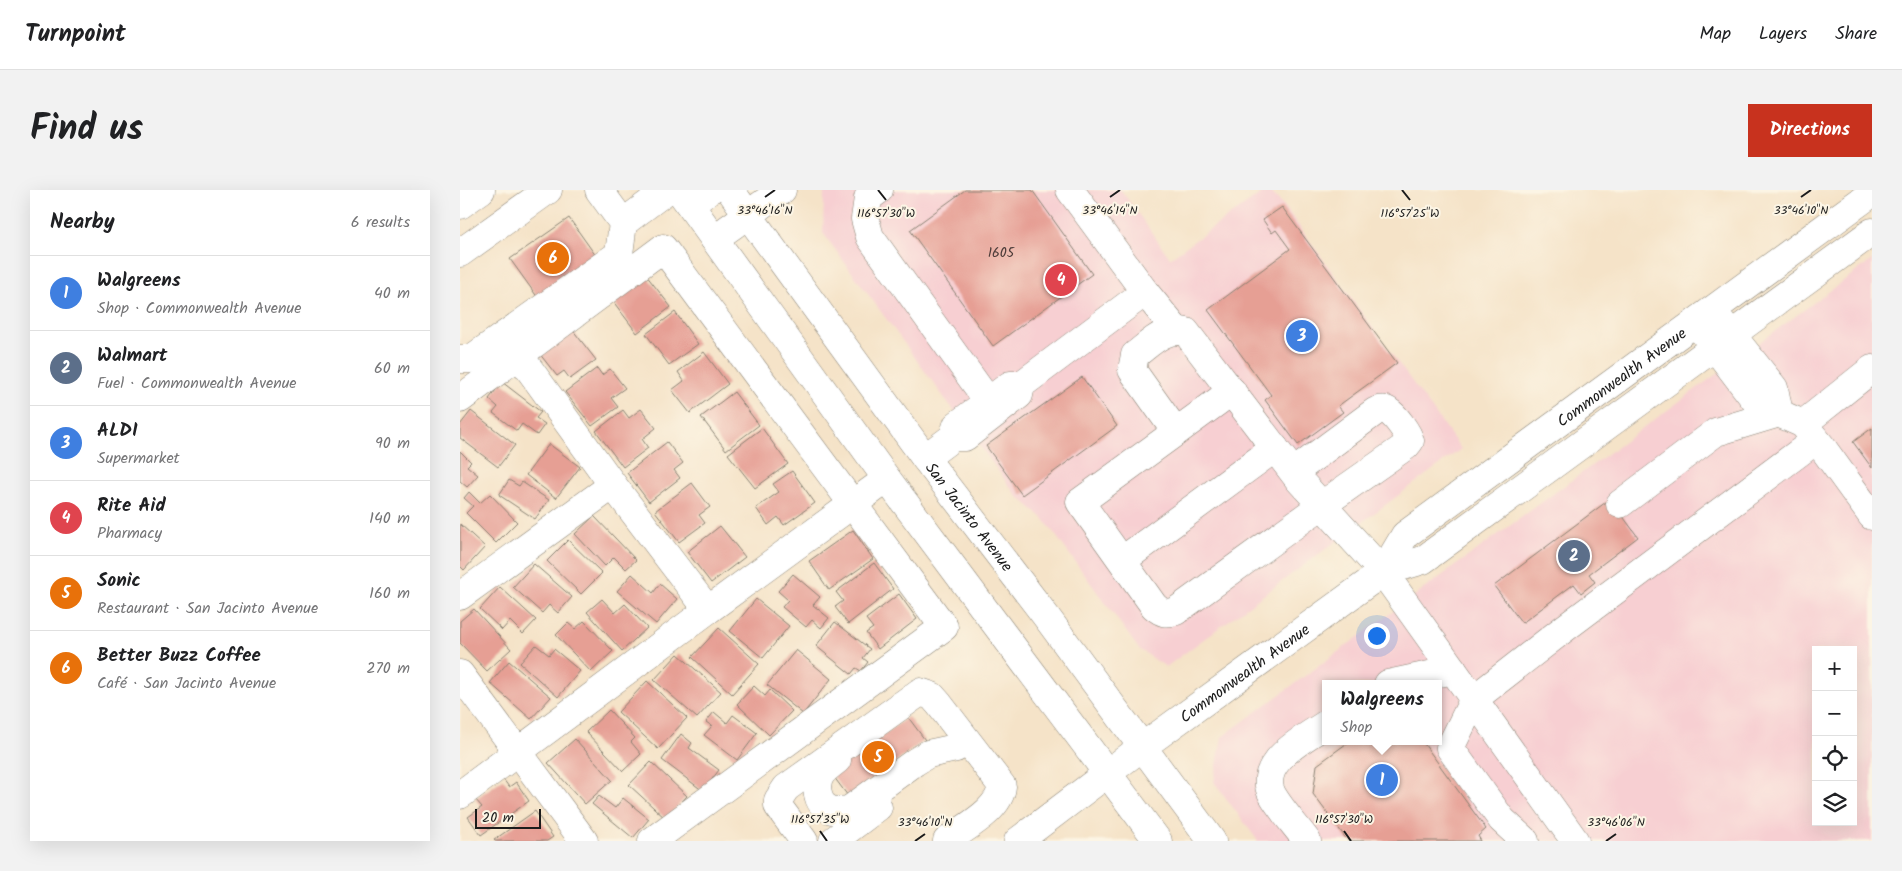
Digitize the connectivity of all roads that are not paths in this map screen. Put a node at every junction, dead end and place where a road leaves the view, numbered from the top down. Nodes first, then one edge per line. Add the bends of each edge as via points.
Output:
1 (481, 190) edge
2 (548, 190) edge
3 (599, 190) edge
4 (667, 190) edge
5 (730, 190) edge
6 (782, 190) edge
7 (879, 190) edge
8 (1070, 190) edge
9 (1872, 193) edge
10 (693, 195) edge
11 (460, 205) edge
12 (748, 215) junction
13 (623, 223) junction
14 (1872, 232) edge
15 (714, 239) junction
16 (460, 252) edge
17 (1145, 292) junction
18 (1704, 316) junction
19 (1176, 330) junction
20 (1723, 340) junction
21 (519, 355) junction
22 (460, 359) edge
23 (1872, 368) edge
24 (1021, 385) junction
25 (1232, 391) junction
26 (460, 399) edge
27 (988, 401) junction
28 (1779, 413) junction
29 (1176, 432) junction
30 (1810, 432) junction
31 (953, 437) junction
32 (1275, 448) junction
33 (925, 458) junction
34 (1294, 472) junction
35 (887, 479) junction
36 (613, 485) junction
37 (853, 504) junction
38 (1620, 504) dead end
39 (1322, 505) junction
40 (1872, 516) edge
41 (1123, 560) junction
42 (1383, 572) junction
43 (460, 596) edge
44 (708, 610) junction
45 (1453, 670) junction
46 (460, 674) edge
47 (1407, 680) edge
48 (1474, 699) junction
49 (891, 712) junction
50 (1322, 727) edge
51 (962, 744) junction
52 (1142, 747) junction
53 (518, 753) junction
54 (1108, 774) junction
55 (460, 796) edge
56 (1569, 833) edge
57 (1509, 837) edge
58 (584, 841) edge
59 (652, 841) edge
60 (804, 841) edge
61 (833, 841) edge
62 (947, 841) edge
63 (1018, 841) edge
64 (1158, 841) edge
65 (1212, 841) edge
66 (1307, 841) edge
67 (1541, 841) edge

1 - 11 street
2 - 16 street
3 - 13 street
4 - 13 street
5 - 12 street, San Jacinto Avenue
6 - 12 street
7 - 27 street via 868,198 865,219 870,237
8 - 17 street
9 - 18 street, Commonwealth Avenue
10 - 15 street
12 - 15 street
12 - 33 street, San Jacinto Avenue
13 - 22 street via 619,254 471,359
14 - 20 street, Commonwealth Avenue
15 - 35 street
17 - 19 street
17 - 24 street
18 - 20 street
18 - 42 street, Commonwealth Avenue via 1405,535
19 - 25 street via 1186,332
19 - 29 street via 1168,331 1135,356 1132,370
20 - 28 street via 1758,404
20 - 42 street, Commonwealth Avenue via 1423,560
21 - 26 street
21 - 36 street
21 - 37 street via 663,248
23 - 30 street
24 - 27 street via 1010,384
24 - 31 street via 1019,395 965,437
25 - 29 street
25 - 32 street
27 - 31 street via 957,425
28 - 30 street
28 - 38 street via 1716,432
29 - 41 street via 1080,502
30 - 40 street
30 - 48 street
31 - 33 street
32 - 34 street
32 - 41 street
33 - 52 street, San Jacinto Avenue
34 - 39 street
34 - 39 street via 1376,411 1388,411 1408,434 1410,441
35 - 37 street
35 - 54 street
36 - 43 street
36 - 44 street
37 - 44 street
37 - 59 street via 944,627
39 - 41 street via 1176,611 1160,612
39 - 42 street
42 - 45 street
42 - 52 street, Commonwealth Avenue
44 - 53 street
45 - 47 street
45 - 48 street
46 - 53 street
48 - 56 street
48 - 57 street via 1450,748 1502,820
49 - 51 street via 920,692 932,696
49 - 51 street via 821,774 816,788 820,801 827,808 849,810 928,754
49 - 60 street via 786,788 778,806
50 - 66 street via 1280,757 1271,768 1268,782 1272,794
51 - 61 street
51 - 62 street via 1002,786 1001,795 993,806
52 - 54 street, Commonwealth Avenue
52 - 65 street, San Jacinto Avenue
53 - 55 street
53 - 58 street
54 - 63 street, Commonwealth Avenue
54 - 64 street
56 - 67 street

